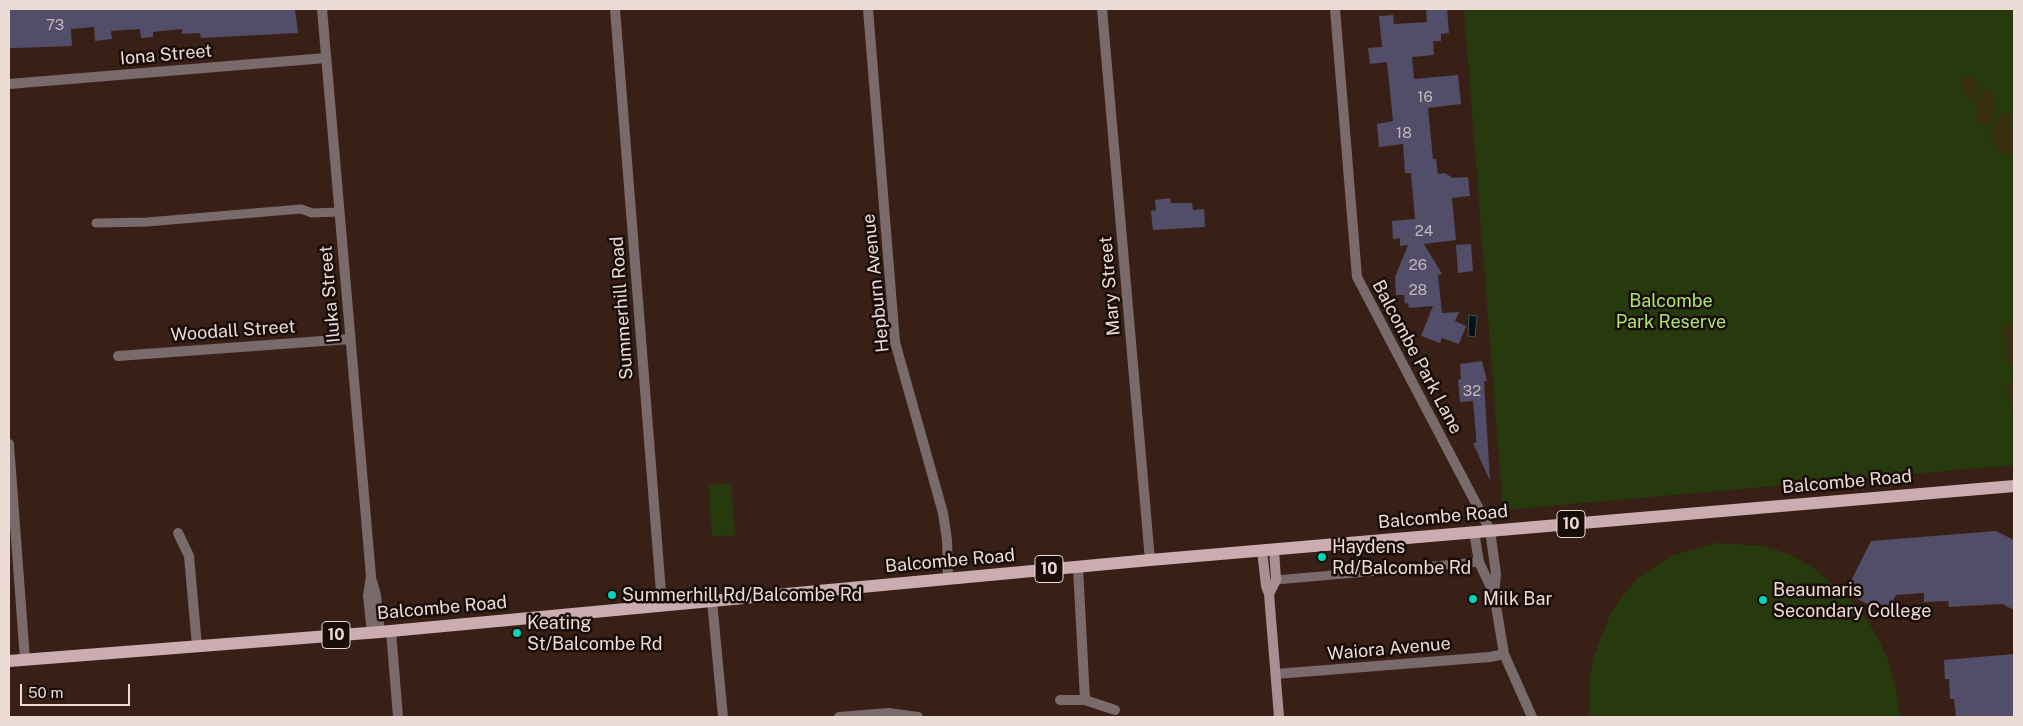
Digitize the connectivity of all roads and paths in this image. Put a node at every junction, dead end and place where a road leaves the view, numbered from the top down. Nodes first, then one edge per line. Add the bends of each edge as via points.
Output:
1 (322, 9) edge
2 (615, 9) edge
3 (868, 9) edge
4 (1102, 9) edge
5 (1335, 9) edge
6 (326, 58) junction
7 (9, 84) edge
8 (340, 212) junction
9 (96, 223) dead end
10 (350, 340) junction
11 (118, 356) dead end
12 (9, 444) edge
13 (2014, 486) edge
14 (1490, 530) junction
15 (1474, 532) junction
16 (178, 534) dead end
17 (1268, 550) junction
18 (1150, 560) junction
19 (1480, 562) junction
20 (1078, 567) junction
21 (948, 578) junction
22 (1276, 580) junction
23 (1269, 594) junction
24 (1494, 594) junction
25 (712, 601) junction
26 (662, 606) junction
27 (381, 631) junction
28 (198, 646) junction
29 (1504, 654) junction
30 (25, 660) junction
31 (9, 661) edge
32 (1276, 674) junction
33 (1060, 700) dead end
34 (1086, 700) junction
35 (1115, 710) dead end
36 (398, 717) edge
37 (724, 717) edge
38 (839, 717) edge
39 (918, 717) edge
40 (1279, 717) edge
41 (1532, 717) edge

1 - 6 street, Iluka Street
2 - 26 street, Summerhill Road
3 - 21 street, Hepburn Avenue via 895,342 943,513
4 - 18 street, Mary Street
5 - 14 street, Balcombe Park Lane via 1357,277
6 - 7 street, Iona Street
6 - 8 street, Iluka Street
8 - 9 lane via 312,213 301,208 146,222
8 - 10 street, Iluka Street
10 - 11 street, Woodall Street
10 - 27 street, Iluka Street via 371,576
12 - 30 street
13 - 14 main road, Balcombe Road / 10
14 - 15 main road, Balcombe Road / 10
14 - 24 street, Balcombe Park Lane via 1496,574
15 - 17 main road, Balcombe Road / 10
15 - 19 street
16 - 28 street via 189,556
17 - 18 main road, Balcombe Road / 10
17 - 22 street
17 - 23 street via 1266,586
18 - 20 main road, Balcombe Road / 10
19 - 22 lane
19 - 24 street
20 - 21 main road, Balcombe Road / 10
20 - 34 street
21 - 25 main road, Balcombe Road / 10
22 - 23 street
23 - 32 street
24 - 29 street
25 - 26 main road, Balcombe Road / 10
25 - 37 street
26 - 27 main road, Balcombe Road / 10
27 - 28 main road, Balcombe Road / 10
27 - 36 street, Iluka Street
28 - 30 main road, Balcombe Road / 10
29 - 32 street, Waiora Avenue
29 - 41 street
30 - 31 main road, Balcombe Road / 10
32 - 40 street
33 - 34 street
34 - 35 street
38 - 39 street via 888,713

